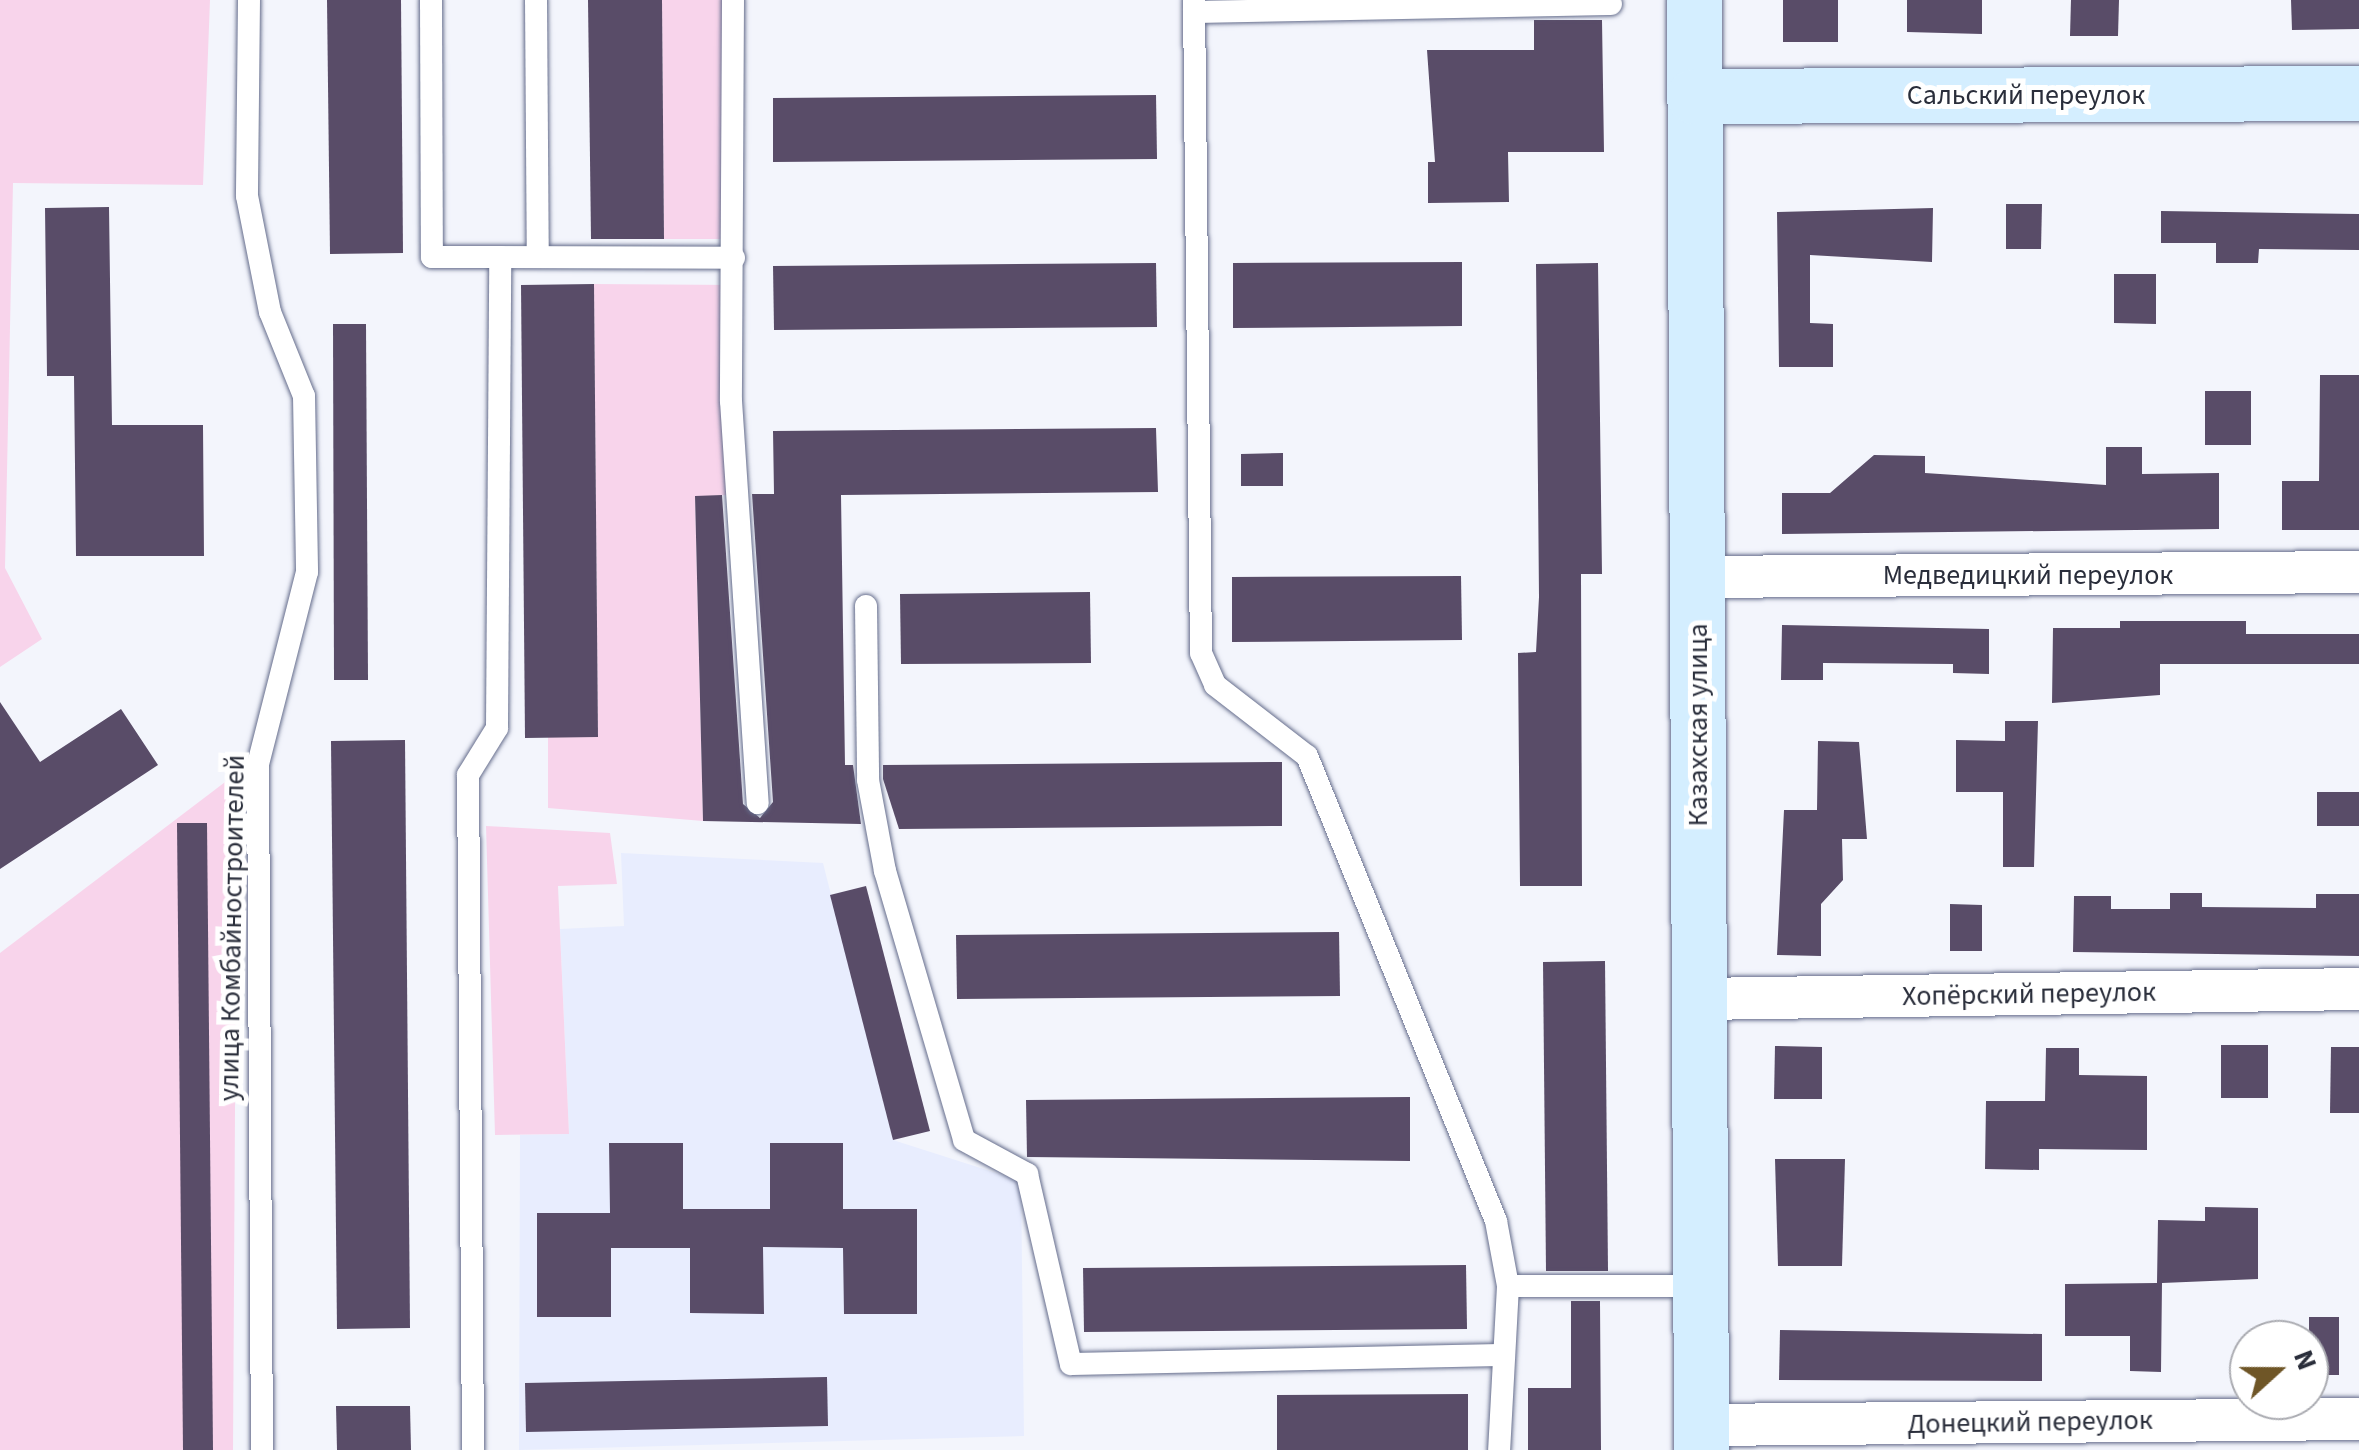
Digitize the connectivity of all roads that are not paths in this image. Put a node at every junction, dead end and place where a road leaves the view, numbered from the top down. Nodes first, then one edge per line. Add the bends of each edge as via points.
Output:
1 (248, 0) edge
2 (432, 0) edge
3 (536, 0) edge
4 (732, 0) edge
5 (1694, 0) edge
6 (1488, 3) edge
7 (1611, 4) dead end
8 (1194, 6) edge
9 (2359, 93) edge
10 (1694, 96) junction
11 (500, 257) junction
12 (538, 257) junction
13 (734, 258) junction
14 (2359, 572) edge
15 (1697, 578) junction
16 (866, 606) dead end
17 (758, 803) dead end
18 (2359, 990) edge
19 (1699, 999) junction
20 (1508, 1286) junction
21 (1700, 1286) junction
22 (1500, 1355) junction
23 (2359, 1419) edge
24 (1701, 1438) edge
25 (262, 1450) edge
26 (473, 1450) edge
27 (1499, 1450) edge

1 - 25 lane, улица Комбайностроителей via 248,196 270,312 304,396 308,572 258,764
2 - 11 lane via 432,257
3 - 12 lane
4 - 13 lane
5 - 10 main road, Казахская улица
6 - 7 lane
6 - 8 lane
8 - 20 lane via 1201,653 1215,685 1307,756 1496,1221
9 - 10 main road, Сальский переулок
10 - 15 main road, Казахская улица
11 - 12 lane
11 - 26 lane via 497,728 468,774
12 - 13 lane
13 - 17 lane via 730,401
14 - 15 street, Медведицкий переулок
15 - 19 main road, Казахская улица
16 - 22 lane via 868,780 885,871 964,1140 1027,1174 1072,1364
18 - 19 street, Хопёрский переулок
19 - 21 main road, Казахская улица
20 - 21 lane
20 - 22 lane
21 - 24 main road, Казахская улица
22 - 27 lane
23 - 24 street, Донецкий переулок

